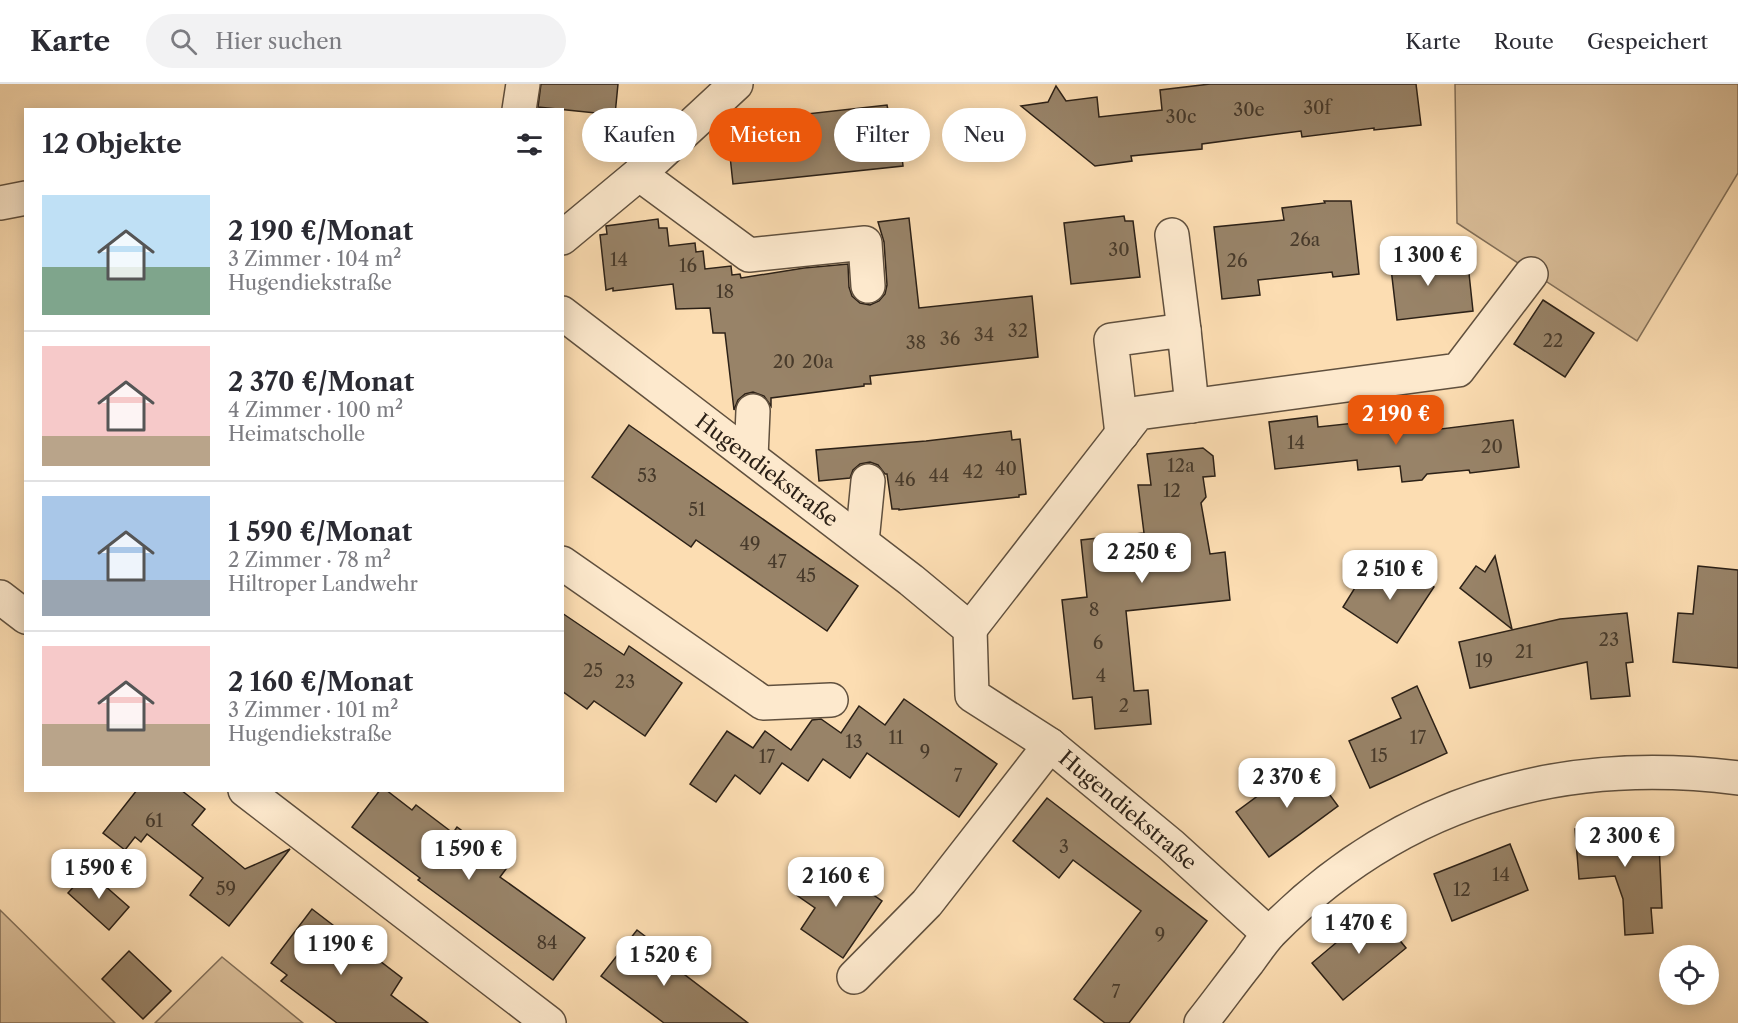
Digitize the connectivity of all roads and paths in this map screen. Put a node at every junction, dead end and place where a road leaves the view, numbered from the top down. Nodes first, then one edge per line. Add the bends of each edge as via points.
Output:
1 (523, 84) edge
2 (736, 84) edge
3 (519, 108) edge
4 (639, 174) junction
5 (24, 198) edge
6 (0, 203) edge
7 (1172, 235) dead end
8 (564, 236) edge
9 (1531, 274) dead end
10 (868, 286) dead end
11 (564, 315) edge
12 (1184, 330) junction
13 (1192, 406) junction
14 (753, 411) dead end
15 (1122, 434) junction
16 (751, 458) junction
17 (868, 481) dead end
18 (862, 542) junction
19 (564, 564) edge
20 (0, 597) edge
21 (24, 615) edge
22 (970, 629) junction
23 (831, 700) dead end
24 (1050, 745) junction
25 (1738, 778) edge
26 (248, 792) edge
27 (1269, 934) junction
28 (854, 977) dead end
29 (549, 1023) edge
30 (1201, 1023) edge

1 - 3 street
2 - 4 street
4 - 8 street
4 - 10 street via 749,255 865,243
5 - 6 street
7 - 12 street
9 - 13 street via 1458,370
11 - 16 street, Hugendiekstraße
12 - 13 street
12 - 15 street via 1111,340
13 - 15 street via 1138,413
14 - 16 street
15 - 22 street
16 - 18 street, Hugendiekstraße
17 - 18 street
18 - 22 street, Hugendiekstraße
19 - 23 street via 763,703
20 - 21 street
22 - 24 street, Hugendiekstraße via 972,695
24 - 27 street, Hugendiekstraße via 1171,845
24 - 28 street via 927,903
25 - 27 street via 1691,772 1599,774 1562,778 1493,795 1415,825 1382,844 1323,885
26 - 29 street
27 - 30 street

